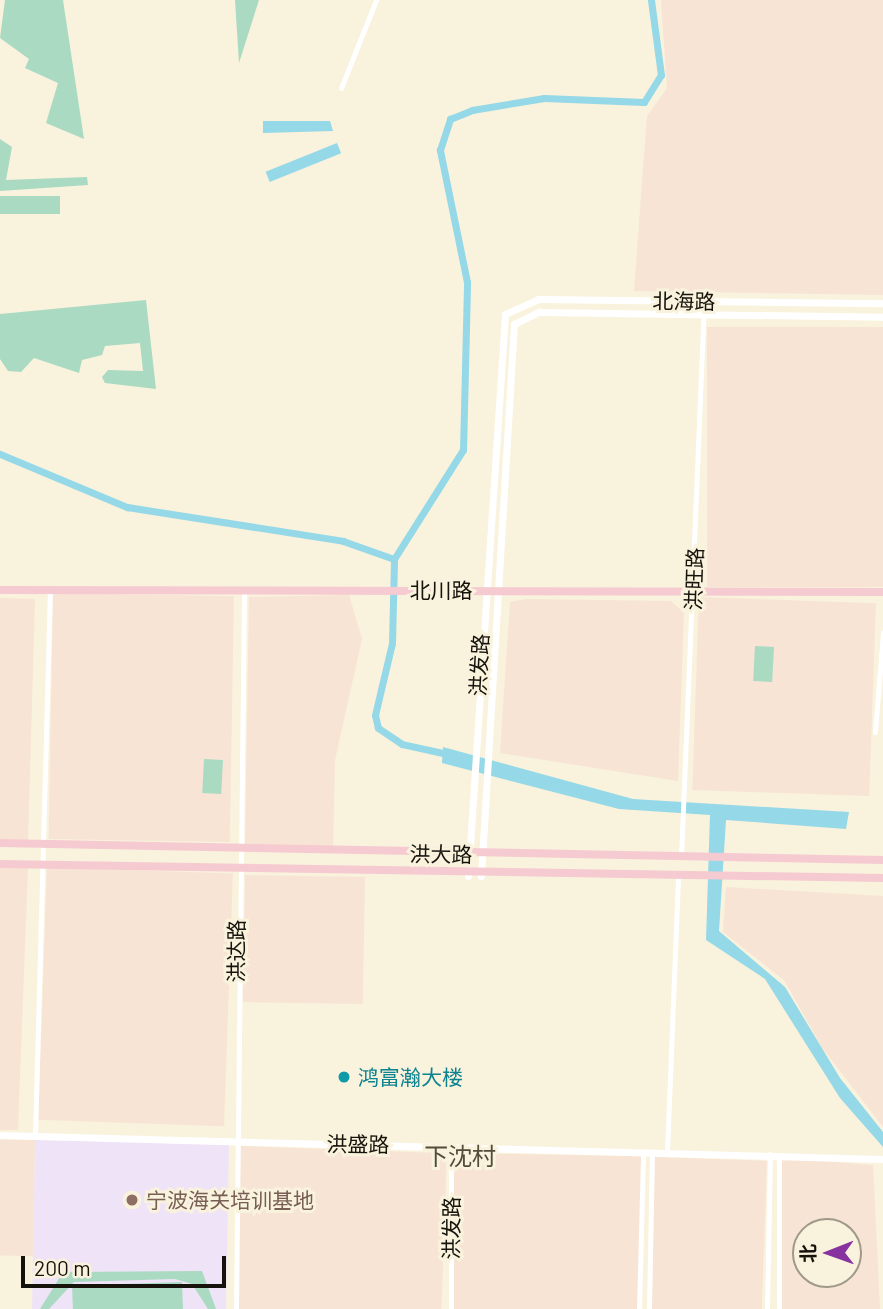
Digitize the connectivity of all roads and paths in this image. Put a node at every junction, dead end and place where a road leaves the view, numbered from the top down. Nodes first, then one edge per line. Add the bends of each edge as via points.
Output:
1 (376, 0) edge
2 (341, 88) dead end
3 (704, 301) junction
4 (883, 303) edge
5 (703, 315) junction
6 (883, 317) edge
7 (499, 329) joint
8 (510, 334) joint
9 (0, 590) edge
10 (50, 590) junction
11 (483, 590) junction
12 (495, 590) junction
13 (694, 590) junction
14 (883, 592) edge
15 (244, 593) junction
16 (883, 632) edge
17 (875, 732) dead end
18 (0, 843) edge
19 (43, 844) junction
20 (237, 849) junction
21 (469, 855) junction
22 (482, 855) junction
23 (681, 857) junction
24 (883, 860) edge
25 (0, 864) edge
26 (43, 865) junction
27 (237, 870) junction
28 (468, 876) junction
29 (481, 876) junction
30 (678, 877) junction
31 (883, 878) edge
32 (0, 1135) edge
33 (35, 1136) junction
34 (236, 1142) junction
35 (451, 1146) junction
36 (647, 1152) junction
37 (667, 1152) junction
38 (770, 1154) junction
39 (779, 1154) junction
40 (883, 1159) edge
41 (236, 1309) edge
42 (452, 1309) edge
43 (639, 1309) edge
44 (649, 1309) edge
45 (767, 1309) edge
46 (779, 1309) edge

1 - 2 street
3 - 4 street, 北海路
3 - 5 street, 洪旺路
3 - 7 street, 北海路 via 527,300 505,314
5 - 6 street, 北海路
5 - 8 street, 北海路 via 539,312 520,318
5 - 13 street, 洪旺路
7 - 11 street, 洪发路
8 - 12 street, 洪发路
9 - 10 main road, 北川路
10 - 15 main road, 北川路
10 - 19 street
11 - 12 main road, 北川路
11 - 15 main road, 北川路
11 - 21 street, 洪发路
12 - 13 main road, 北川路
12 - 22 street, 洪发路
13 - 14 main road, 北川路
13 - 23 street, 洪旺路
15 - 20 street, 洪达路
16 - 17 street
18 - 19 main road, 洪大路
19 - 20 main road, 洪大路
19 - 26 street
20 - 21 main road, 洪大路
20 - 27 street, 洪达路
21 - 22 main road, 洪大路
21 - 28 street, 洪发路
22 - 23 main road, 洪大路
22 - 29 street, 洪发路
23 - 24 main road, 洪大路
25 - 26 main road, 洪大路
26 - 27 main road, 洪大路
26 - 33 street
27 - 28 main road, 洪大路
27 - 34 street, 洪达路
28 - 29 main road, 洪大路
29 - 30 main road, 洪大路
30 - 31 main road, 洪大路
30 - 37 street
32 - 33 street, 洪盛路
33 - 34 street, 洪盛路
34 - 35 street, 洪盛路
34 - 41 street, 洪达路
35 - 36 street, 洪盛路
35 - 42 street, 洪发路
36 - 37 street, 洪盛路
36 - 43 street
36 - 44 street
37 - 38 street, 洪盛路
38 - 39 street, 洪盛路
38 - 45 street
39 - 40 street, 洪盛路
39 - 46 street

